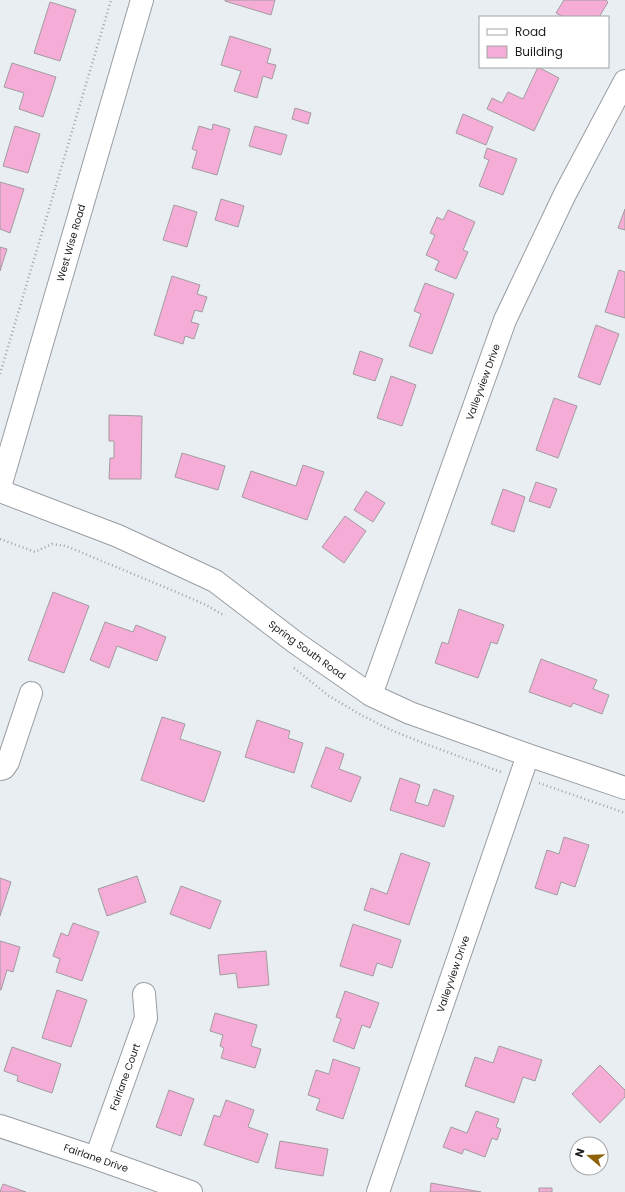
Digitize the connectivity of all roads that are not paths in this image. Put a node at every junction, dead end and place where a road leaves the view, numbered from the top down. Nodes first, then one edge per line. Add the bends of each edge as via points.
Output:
1 (142, 0) edge
2 (625, 81) edge
3 (0, 487) edge
4 (0, 491) edge
5 (31, 693) dead end
6 (371, 695) junction
7 (528, 755) junction
8 (0, 770) edge
9 (625, 788) edge
10 (144, 994) dead end
11 (0, 1126) edge
12 (96, 1158) junction
13 (191, 1192) edge
14 (378, 1192) edge

1 - 3 street, West Wise Road
2 - 6 street, Valleyview Drive via 565,194 505,320
4 - 6 street, Spring South Road via 118,536 215,581 296,643
5 - 8 street via 8,762
6 - 7 street, Spring South Road via 410,713
7 - 9 street, Spring South Road
7 - 14 street, Valleyview Drive
10 - 12 street, Fairlane Court via 146,1018
11 - 12 street, Fairlane Drive
12 - 13 street, Fairlane Drive

